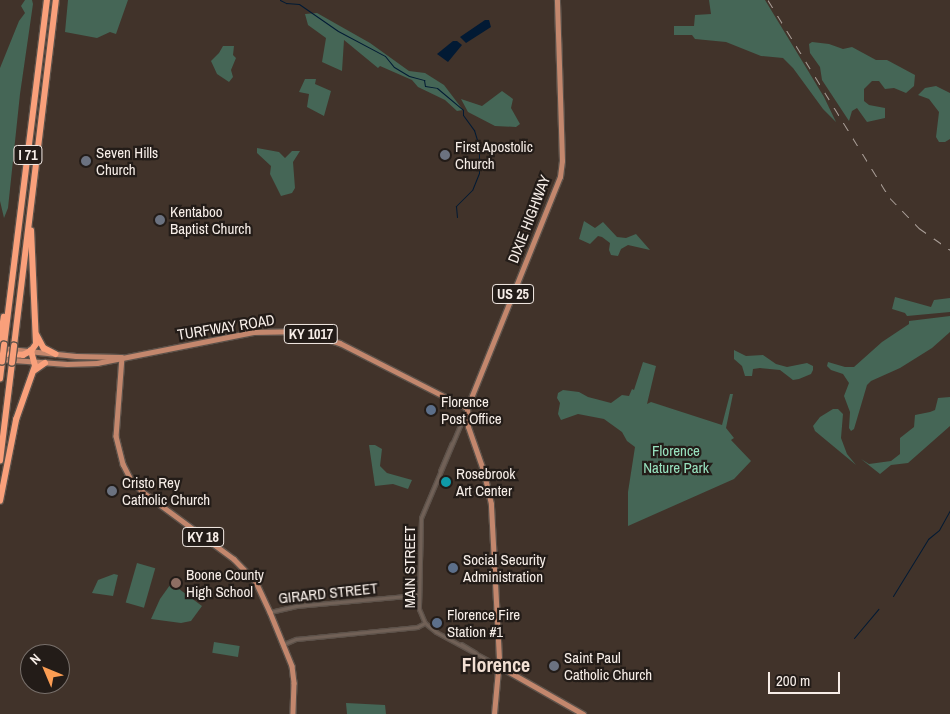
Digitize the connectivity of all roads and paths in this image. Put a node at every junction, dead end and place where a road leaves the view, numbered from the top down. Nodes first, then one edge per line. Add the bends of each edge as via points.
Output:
1 (46, 0) edge
2 (56, 0) edge
3 (557, 0) edge
4 (30, 219) junction
5 (36, 332) junction
6 (1, 345) edge
7 (31, 351) junction
8 (0, 354) edge
9 (56, 354) junction
10 (122, 357) junction
11 (1, 361) edge
12 (35, 362) junction
13 (45, 363) junction
14 (33, 372) junction
15 (0, 379) edge
16 (467, 408) junction
17 (0, 461) edge
18 (0, 501) edge
19 (418, 595) junction
20 (270, 612) junction
21 (426, 623) junction
22 (284, 644) junction
23 (499, 666) junction
24 (293, 714) edge
25 (494, 714) edge
26 (583, 714) edge

1 - 6 highway, I 71 via 11,294
2 - 4 highway, I 71
3 - 16 main road, DIXIE HIGHWAY / US 25 via 561,173
4 - 5 highway
4 - 17 highway, I 71, bridge
5 - 7 highway via 36,344
5 - 9 highway via 44,348
6 - 7 main road, TURFWAY ROAD / KY 1017
6 - 11 highway, I 71, bridge
7 - 8 highway via 18,356
7 - 9 main road, TURFWAY ROAD / KY 1017
7 - 12 highway
9 - 10 main road, TURFWAY ROAD / KY 1017
10 - 13 main road, TURFWAY ROAD / KY 1017 via 97,363
10 - 16 main road, TURFWAY ROAD / KY 1017 via 261,331 299,332 340,343
10 - 20 main road, KY 18 via 116,436 120,458 128,475 147,496 244,568 259,587
11 - 12 main road, TURFWAY ROAD / KY 1017
11 - 15 highway, I 71
12 - 13 main road, TURFWAY ROAD / KY 1017
12 - 14 highway
13 - 14 highway
14 - 18 highway via 16,420
16 - 19 street, MAIN STREET via 420,525
16 - 23 main road, DIXIE HIGHWAY / US 25 via 468,427 485,475 491,504
19 - 20 street, GIRARD STREET via 296,606
19 - 21 street, MAIN STREET via 418,609
20 - 22 main road, KY 18
21 - 22 street via 417,627 296,639
21 - 23 street, MAIN STREET via 436,632
22 - 24 main road, KY 18 via 294,677
23 - 25 main road, DIXIE HIGHWAY
23 - 26 main road

